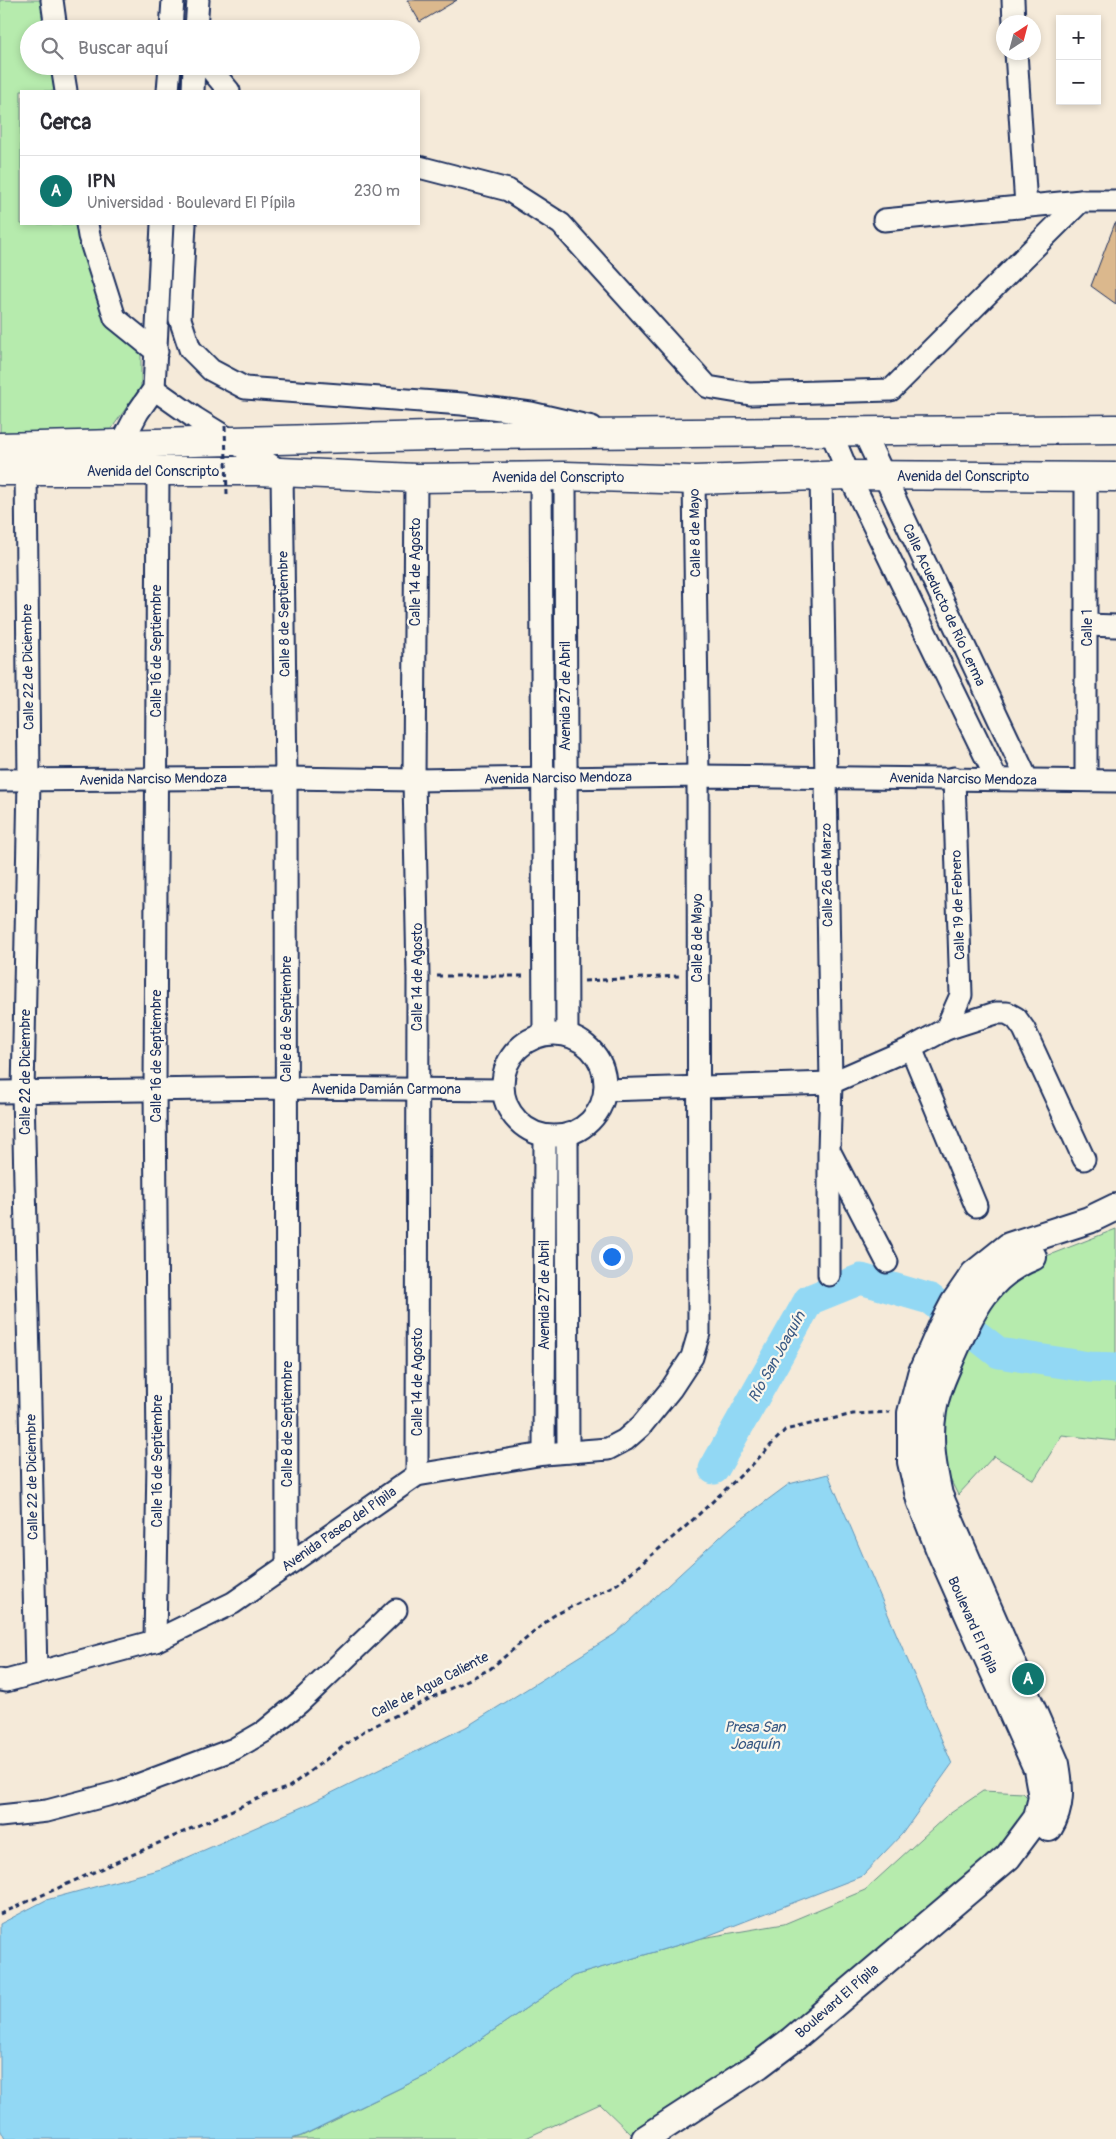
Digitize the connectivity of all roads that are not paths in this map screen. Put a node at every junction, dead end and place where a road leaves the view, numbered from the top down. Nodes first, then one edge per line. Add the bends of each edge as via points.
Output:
1 (52, 0) edge
2 (173, 0) edge
3 (198, 0) edge
4 (1013, 0) edge
5 (1014, 15) edge
6 (55, 20) edge
7 (172, 20) edge
8 (197, 20) edge
9 (1017, 60) edge
10 (63, 75) edge
11 (169, 75) edge
12 (194, 75) edge
13 (216, 75) edge
14 (66, 90) edge
15 (168, 90) edge
16 (193, 90) edge
17 (228, 90) edge
18 (420, 167) edge
19 (1081, 201) junction
20 (1116, 201) edge
21 (1026, 206) junction
22 (884, 220) dead end
23 (87, 225) edge
24 (162, 225) edge
25 (185, 225) edge
26 (157, 352) junction
27 (154, 389) junction
28 (1116, 429) edge
29 (863, 431) junction
30 (831, 432) junction
31 (228, 433) junction
32 (629, 435) junction
33 (121, 444) junction
34 (0, 447) edge
35 (13, 471) edge
36 (158, 471) junction
37 (282, 472) junction
38 (849, 475) junction
39 (553, 476) junction
40 (821, 476) junction
41 (883, 476) junction
42 (631, 477) junction
43 (1086, 477) junction
44 (1116, 477) edge
45 (416, 478) junction
46 (694, 480) junction
47 (1087, 625) junction
48 (1116, 626) edge
49 (698, 776) junction
50 (825, 777) junction
51 (286, 778) junction
52 (555, 778) junction
53 (954, 778) junction
54 (996, 778) junction
55 (156, 779) junction
56 (1027, 779) junction
57 (0, 780) edge
58 (30, 780) junction
59 (414, 780) junction
60 (1086, 780) junction
61 (1116, 781) edge
62 (946, 1030) junction
63 (544, 1034) junction
64 (567, 1036) junction
65 (911, 1048) junction
66 (831, 1083) junction
67 (286, 1088) junction
68 (698, 1088) junction
69 (156, 1090) junction
70 (417, 1090) junction
71 (502, 1090) junction
72 (605, 1090) junction
73 (0, 1092) edge
74 (24, 1092) junction
75 (568, 1135) junction
76 (545, 1136) junction
77 (829, 1150) junction
78 (1084, 1159) dead end
79 (976, 1206) dead end
80 (1116, 1207) edge
81 (1116, 1224) edge
82 (887, 1262) dead end
83 (829, 1275) dead end
84 (963, 1308) junction
85 (671, 1389) joint
86 (568, 1452) junction
87 (544, 1454) junction
88 (417, 1475) junction
89 (287, 1566) junction
90 (396, 1610) dead end
91 (155, 1641) junction
92 (36, 1673) junction
93 (0, 1680) edge
94 (0, 1816) edge
95 (781, 2054) junction
96 (645, 2139) edge
97 (662, 2139) edge

1 - 6 street
2 - 7 street
3 - 8 street
4 - 5 street
9 - 21 street
10 - 14 street
11 - 15 street
12 - 16 street
13 - 17 street
18 - 19 street via 508,190 561,224 708,387 750,394 891,390
19 - 20 street
19 - 21 street
21 - 22 street
23 - 26 street via 115,318
24 - 26 street
25 - 32 street via 180,319 190,349 211,370 245,388 521,411
26 - 27 street
27 - 31 street
27 - 33 street
28 - 29 main road, Avenida del Conscripto
29 - 30 main road, Avenida del Conscripto
29 - 41 street, Calle Acueducto de Río Lerma
30 - 32 main road, Avenida del Conscripto
30 - 38 street, Calle Acueducto de Río Lerma
31 - 32 main road, Avenida del Conscripto
31 - 33 main road, Avenida del Conscripto
31 - 37 street
32 - 42 main road
33 - 34 main road, Avenida del Conscripto
35 - 36 main road, Avenida del Conscripto
35 - 58 street, Calle 22 de Diciembre
36 - 37 main road, Avenida del Conscripto
36 - 55 street, Calle 16 de Septiembre
37 - 45 main road, Avenida del Conscripto
37 - 51 street, Calle 8 de Septiembre
38 - 40 main road, Avenida del Conscripto
38 - 41 main road, Avenida del Conscripto
38 - 54 street, Calle Acueducto de Río Lerma
39 - 42 main road, Avenida del Conscripto
39 - 45 main road, Avenida del Conscripto
39 - 52 street, Avenida 27 de Abril
40 - 46 main road, Avenida del Conscripto
40 - 50 street, Calle 26 de Marzo
41 - 43 main road, Avenida del Conscripto
41 - 56 street, Calle Acueducto de Río Lerma
42 - 46 main road, Avenida del Conscripto
43 - 44 main road, Avenida del Conscripto
43 - 47 street, Calle 1
45 - 59 street, Calle 14 de Agosto
46 - 49 street, Calle 8 de Mayo
47 - 48 street
47 - 60 street, Calle 1
49 - 50 street, Avenida Narciso Mendoza
49 - 52 street, Avenida Narciso Mendoza
49 - 68 street, Calle 8 de Mayo
50 - 53 street, Avenida Narciso Mendoza
50 - 66 street, Calle 26 de Marzo
51 - 55 street, Avenida Narciso Mendoza
51 - 59 street, Avenida Narciso Mendoza
51 - 67 street, Calle 8 de Septiembre
52 - 59 street, Avenida Narciso Mendoza
52 - 63 street, Avenida 27 de Abril
52 - 64 street, Avenida 27 de Abril
53 - 54 street, Avenida Narciso Mendoza
53 - 62 street, Calle 19 de Febrero via 961,995
54 - 56 street, Avenida Narciso Mendoza
55 - 58 street, Avenida Narciso Mendoza
55 - 69 street, Calle 16 de Septiembre
56 - 60 street, Avenida Narciso Mendoza
57 - 58 street, Avenida Narciso Mendoza
58 - 74 street, Calle 22 de Diciembre
59 - 70 street, Calle 14 de Agosto
60 - 61 street, Avenida Narciso Mendoza
62 - 65 street
62 - 78 street via 996,1013 1007,1013 1016,1018
63 - 64 street
63 - 71 street via 526,1041 512,1054 504,1071
64 - 72 street via 583,1043 596,1056 604,1072
65 - 66 street
65 - 79 street
66 - 68 street
66 - 77 street, Calle 26 de Marzo
67 - 69 street, Avenida Damián Carmona
67 - 70 street, Avenida Damián Carmona
67 - 89 street, Calle 8 de Septiembre
68 - 72 street
68 - 85 street, Calle 8 de Mayo via 699,1333 692,1357
69 - 74 street, Avenida Damián Carmona
69 - 91 street, Calle 16 de Septiembre via 158,1461
70 - 71 street, Avenida Damián Carmona
70 - 88 street, Calle 14 de Agosto
71 - 76 street via 506,1106 516,1120
72 - 75 street via 602,1105 594,1118
73 - 74 street, Avenida Damián Carmona
74 - 92 street, Calle 22 de Diciembre
75 - 76 street
75 - 86 street, Avenida 27 de Abril
76 - 87 street, Avenida 27 de Abril
77 - 82 street
77 - 83 street, Calle 26 de Marzo
80 - 84 street, Boulevard El Pípila via 1089,1220 1008,1246 974,1274
81 - 84 street, Boulevard El Pípila via 1015,1264
84 - 95 street, Boulevard El Pípila via 951,1331 933,1412 932,1463 939,1495 1056,1764 1061,1788 1059,1806 1053,1822 1036,1846
85 - 86 street, Avenida Paseo del Pípila via 641,1426 625,1440 608,1449
86 - 87 street, Avenida Paseo del Pípila
87 - 88 street, Avenida Paseo del Pípila
88 - 89 street, Avenida Paseo del Pípila
89 - 91 street, Avenida Paseo del Pípila via 233,1603
90 - 94 street via 300,1702 265,1731 234,1749 119,1792 47,1811
91 - 92 street, Avenida Paseo del Pípila
92 - 93 street, Avenida Paseo del Pípila
95 - 96 street, Boulevard El Pípila
95 - 97 street, Boulevard El Pípila

